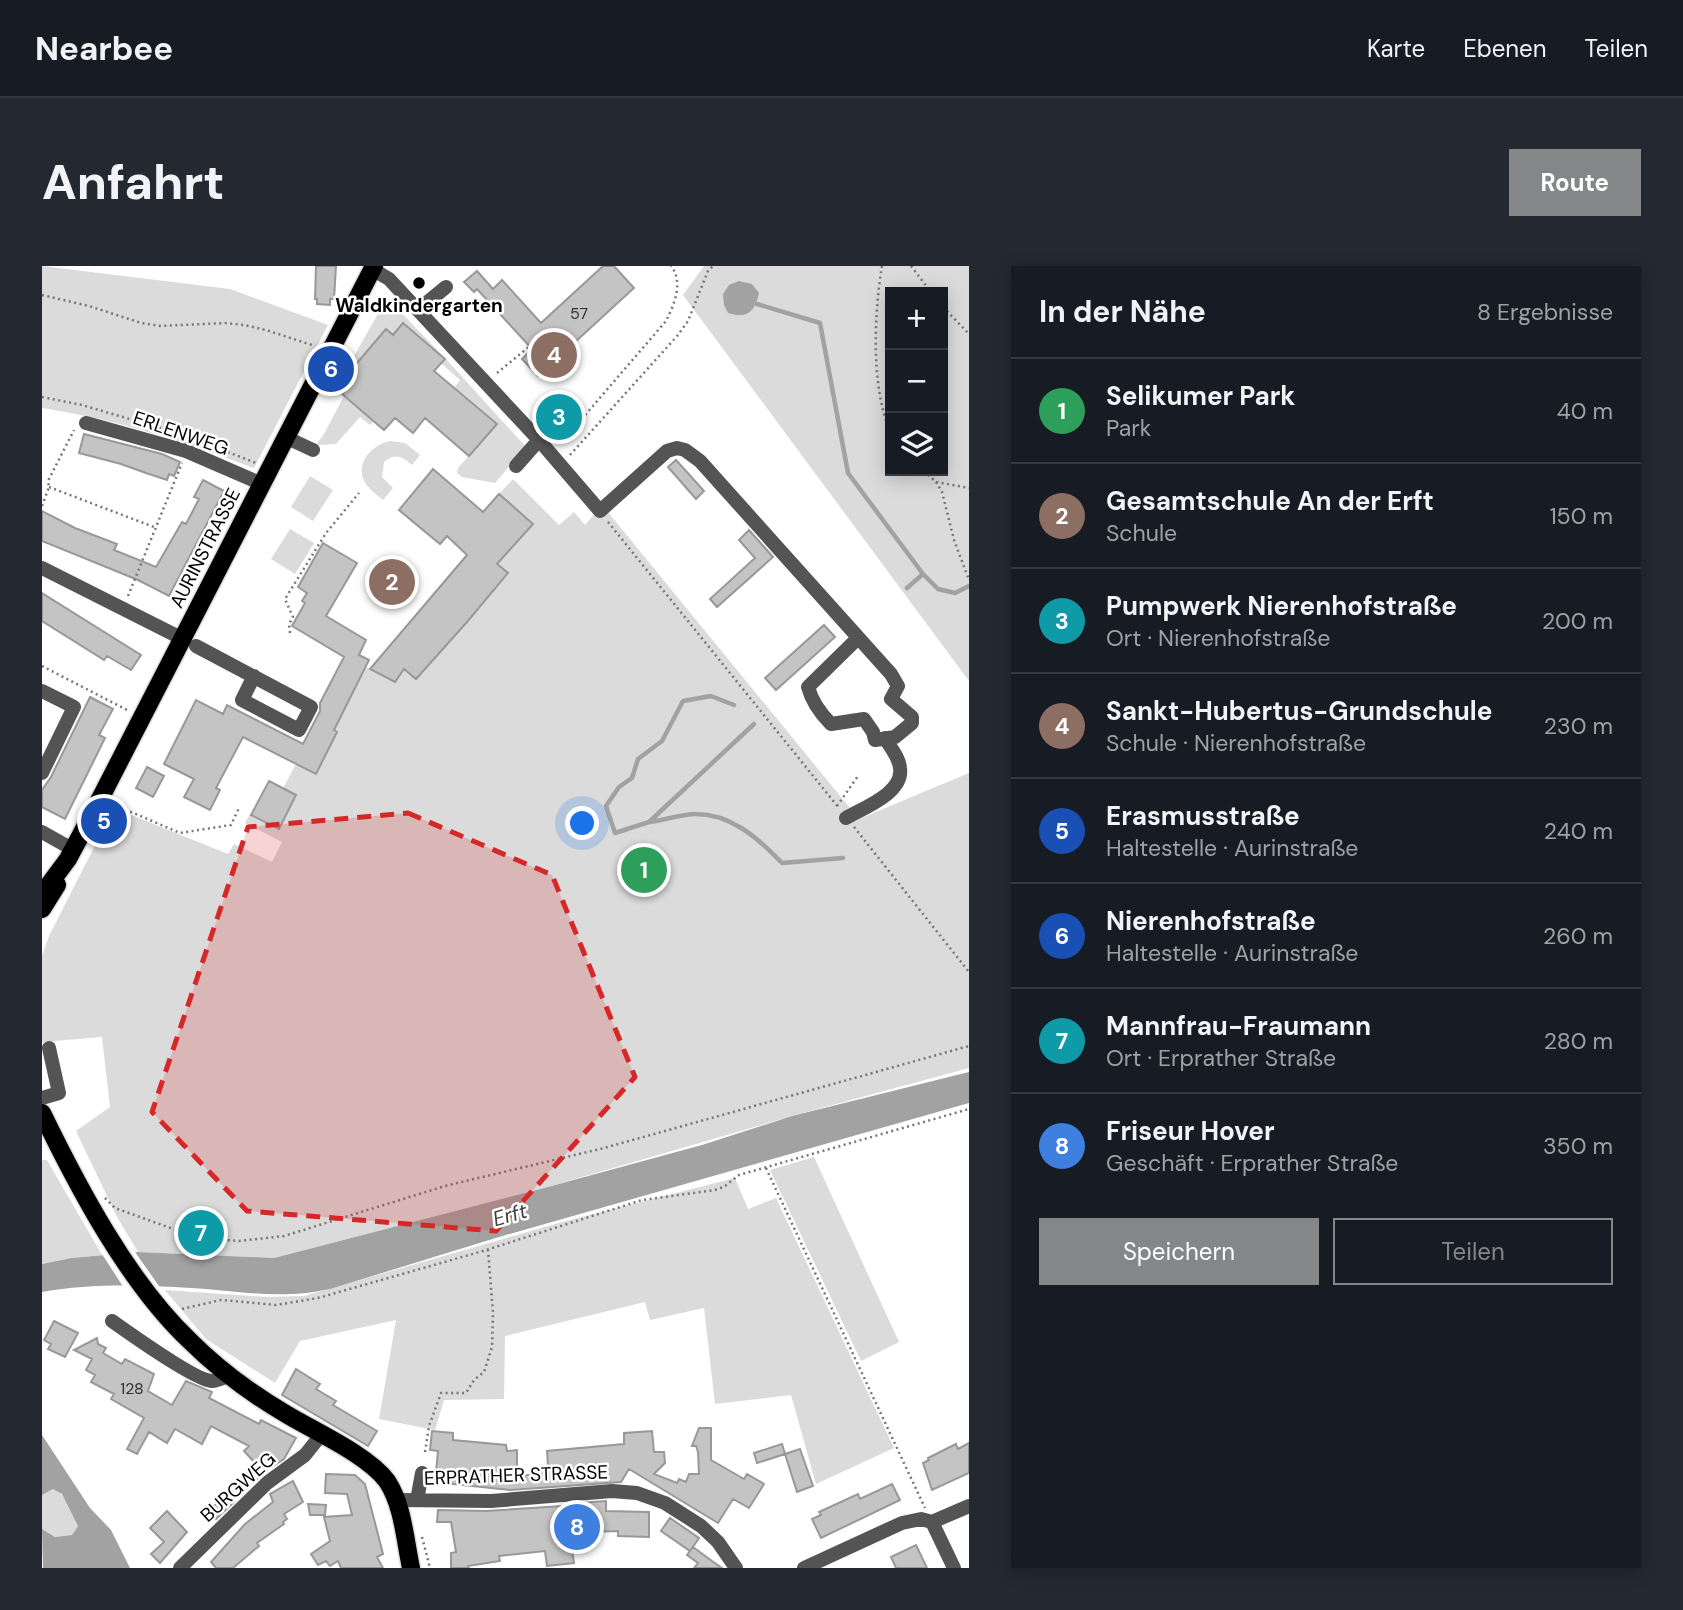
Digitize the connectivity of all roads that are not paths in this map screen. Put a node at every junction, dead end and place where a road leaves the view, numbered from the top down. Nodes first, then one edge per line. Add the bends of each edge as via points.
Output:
1 (373, 268) edge
2 (446, 287) dead end
3 (418, 310) junction
4 (80, 426) road end
5 (285, 437) junction
6 (539, 440) junction
7 (313, 450) dead end
8 (516, 466) dead end
9 (262, 484) junction
10 (42, 569) edge
11 (858, 638) junction
12 (190, 642) junction
13 (254, 677) junction
14 (42, 691) edge
15 (885, 738) junction
16 (42, 773) edge
17 (842, 812) road end
18 (42, 832) edge
19 (71, 855) junction
20 (42, 894) edge
21 (42, 909) edge
22 (49, 1048) dead end
23 (42, 1098) edge
24 (42, 1113) edge
25 (112, 1321) dead end
26 (228, 1376) junction
27 (321, 1435) junction
28 (422, 1473) dead end
29 (397, 1500) junction
30 (417, 1500) junction
31 (969, 1506) edge
32 (932, 1522) junction
33 (180, 1568) edge
34 (411, 1568) edge
35 (736, 1568) edge
36 (804, 1568) edge
37 (954, 1568) edge

1 - 3 street
1 - 5 main road, AURINSTRASSE
2 - 3 street
3 - 6 street
4 - 9 street, ERLENWEG via 186,451
5 - 7 street
5 - 9 main road, AURINSTRASSE
6 - 8 street
6 - 11 street via 600,511 667,451 685,450 700,461
9 - 12 main road, AURINSTRASSE
10 - 12 street
11 - 15 street via 898,686 891,699 912,717 912,723 895,737
11 - 15 street via 808,687 810,695 831,724 864,719 875,740
12 - 13 street
12 - 19 main road, AURINSTRASSE via 142,718
13 - 13 street via 242,700 299,730 311,707
14 - 16 street via 74,707
15 - 17 street via 900,764 901,774 893,788 876,802
18 - 19 street
19 - 20 main road, AURINSTRASSE
19 - 21 main road, AURINSTRASSE
22 - 23 street via 59,1093
24 - 26 main road via 112,1241 157,1307
25 - 26 street via 205,1380
26 - 27 main road
27 - 29 main road via 373,1467
27 - 33 street, BURGWEG via 305,1455 267,1483
28 - 30 street
29 - 30 street, ERPRATHER STRASSE
29 - 34 main road
30 - 35 street, ERPRATHER STRASSE via 637,1493 665,1503 701,1526
31 - 32 street
32 - 36 street via 902,1523
32 - 37 street

